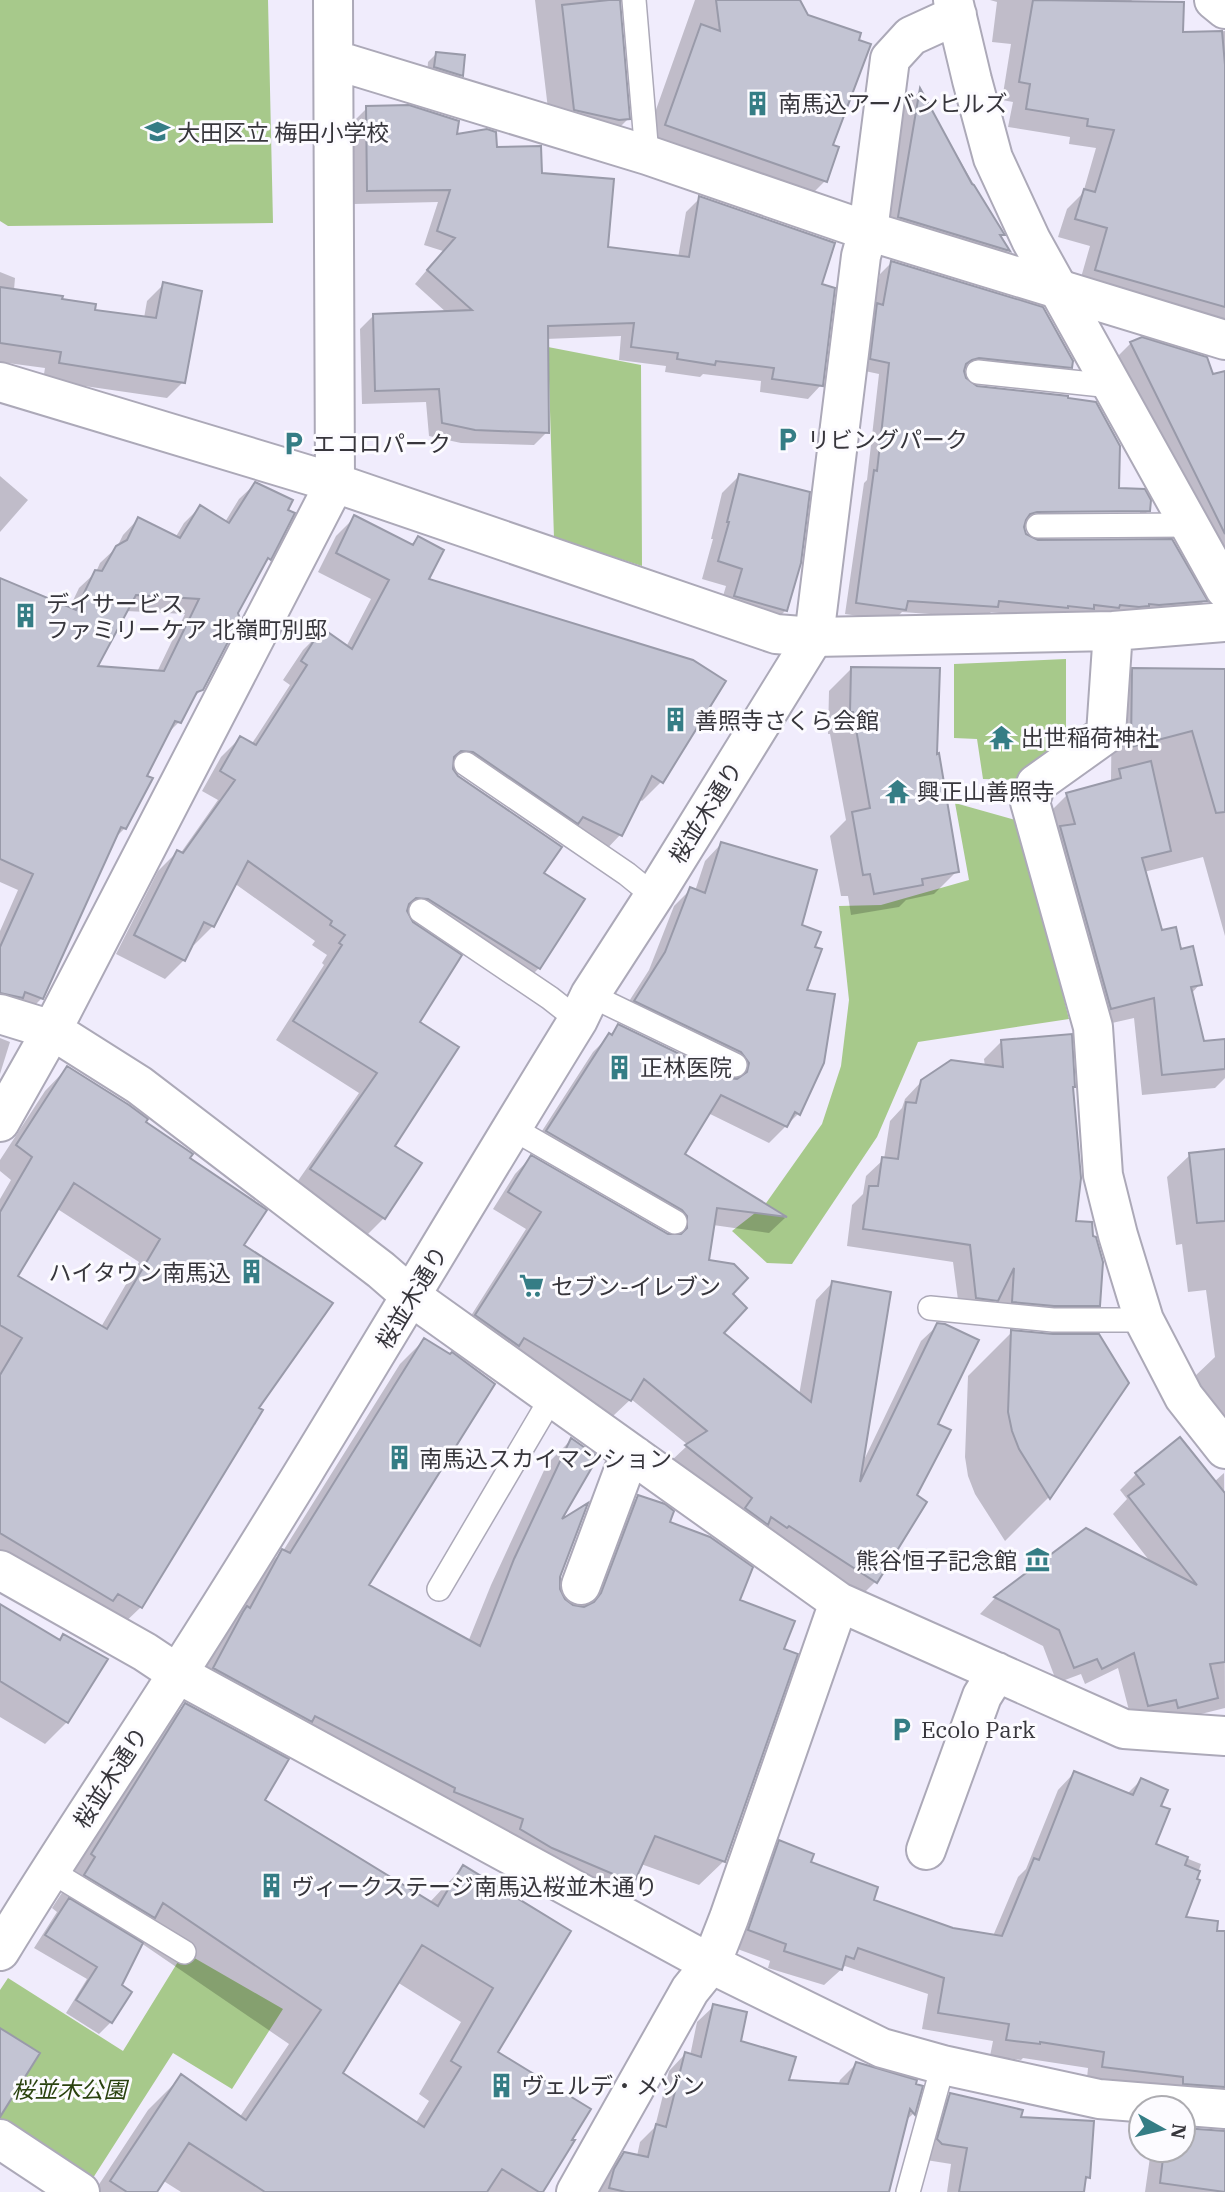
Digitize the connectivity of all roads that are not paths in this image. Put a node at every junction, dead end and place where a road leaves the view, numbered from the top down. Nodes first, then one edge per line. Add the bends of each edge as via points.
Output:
1 (333, 0) edge
2 (634, 0) edge
3 (1214, 0) edge
4 (955, 7) edge
5 (1225, 9) edge
6 (335, 60) junction
7 (647, 155) junction
8 (868, 230) junction
9 (1055, 287) junction
10 (1225, 340) edge
11 (978, 372) dead end
12 (1111, 386) junction
13 (7, 395) edge
14 (335, 483) junction
15 (1038, 526) dead end
16 (1190, 526) junction
17 (1225, 589) edge
18 (1225, 622) edge
19 (1113, 631) junction
20 (814, 637) junction
21 (466, 764) dead end
22 (654, 896) junction
23 (421, 911) dead end
24 (584, 1007) junction
25 (0, 1014) edge
26 (52, 1030) junction
27 (735, 1065) dead end
28 (0, 1122) edge
29 (512, 1128) junction
30 (675, 1222) dead end
31 (412, 1297) junction
32 (930, 1308) dead end
33 (1144, 1320) junction
34 (552, 1396) junction
35 (1225, 1449) edge
36 (635, 1456) junction
37 (0, 1570) edge
38 (581, 1585) dead end
39 (439, 1589) dead end
40 (839, 1602) junction
41 (997, 1672) junction
42 (178, 1674) junction
43 (1225, 1736) edge
44 (926, 1850) dead end
45 (49, 1870) junction
46 (0, 1951) edge
47 (184, 1952) dead end
48 (711, 1964) junction
49 (943, 2065) junction
50 (1225, 2109) edge
51 (0, 2139) edge
52 (80, 2192) edge
53 (576, 2192) edge
54 (908, 2192) edge

1 - 6 street
2 - 7 lane
3 - 5 street
4 - 8 street via 911,36 890,59
4 - 9 street via 993,158
6 - 7 street
6 - 14 street
7 - 8 street
8 - 9 street
8 - 20 street via 861,256
9 - 10 street
9 - 12 street
11 - 12 lane
12 - 16 street
13 - 14 street
14 - 20 street via 423,502 776,634
14 - 26 street
15 - 16 lane
16 - 17 street
18 - 19 street
19 - 20 street
19 - 33 street via 1106,734 1036,784 1030,802 1093,1027 1103,1175
20 - 22 street, 桜並木通り
21 - 22 lane
22 - 24 street, 桜並木通り
23 - 24 lane via 550,998
24 - 27 lane
24 - 29 street, 桜並木通り
25 - 26 street
26 - 28 street
26 - 31 street via 139,1085
29 - 30 lane
29 - 31 street, 桜並木通り
31 - 34 street
31 - 42 street, 桜並木通り
32 - 33 lane via 1053,1320
33 - 35 street via 1184,1397
34 - 36 street
34 - 39 lane
36 - 38 street via 623,1472
36 - 40 street
37 - 42 street
40 - 41 street
40 - 48 street
41 - 43 street via 1124,1729
41 - 44 street via 982,1696
42 - 45 street, 桜並木通り
42 - 48 street
45 - 46 street, 桜並木通り
45 - 47 lane
48 - 49 street via 882,2048
48 - 53 street via 690,1990
49 - 50 street via 1099,2099
49 - 54 lane
51 - 52 street

